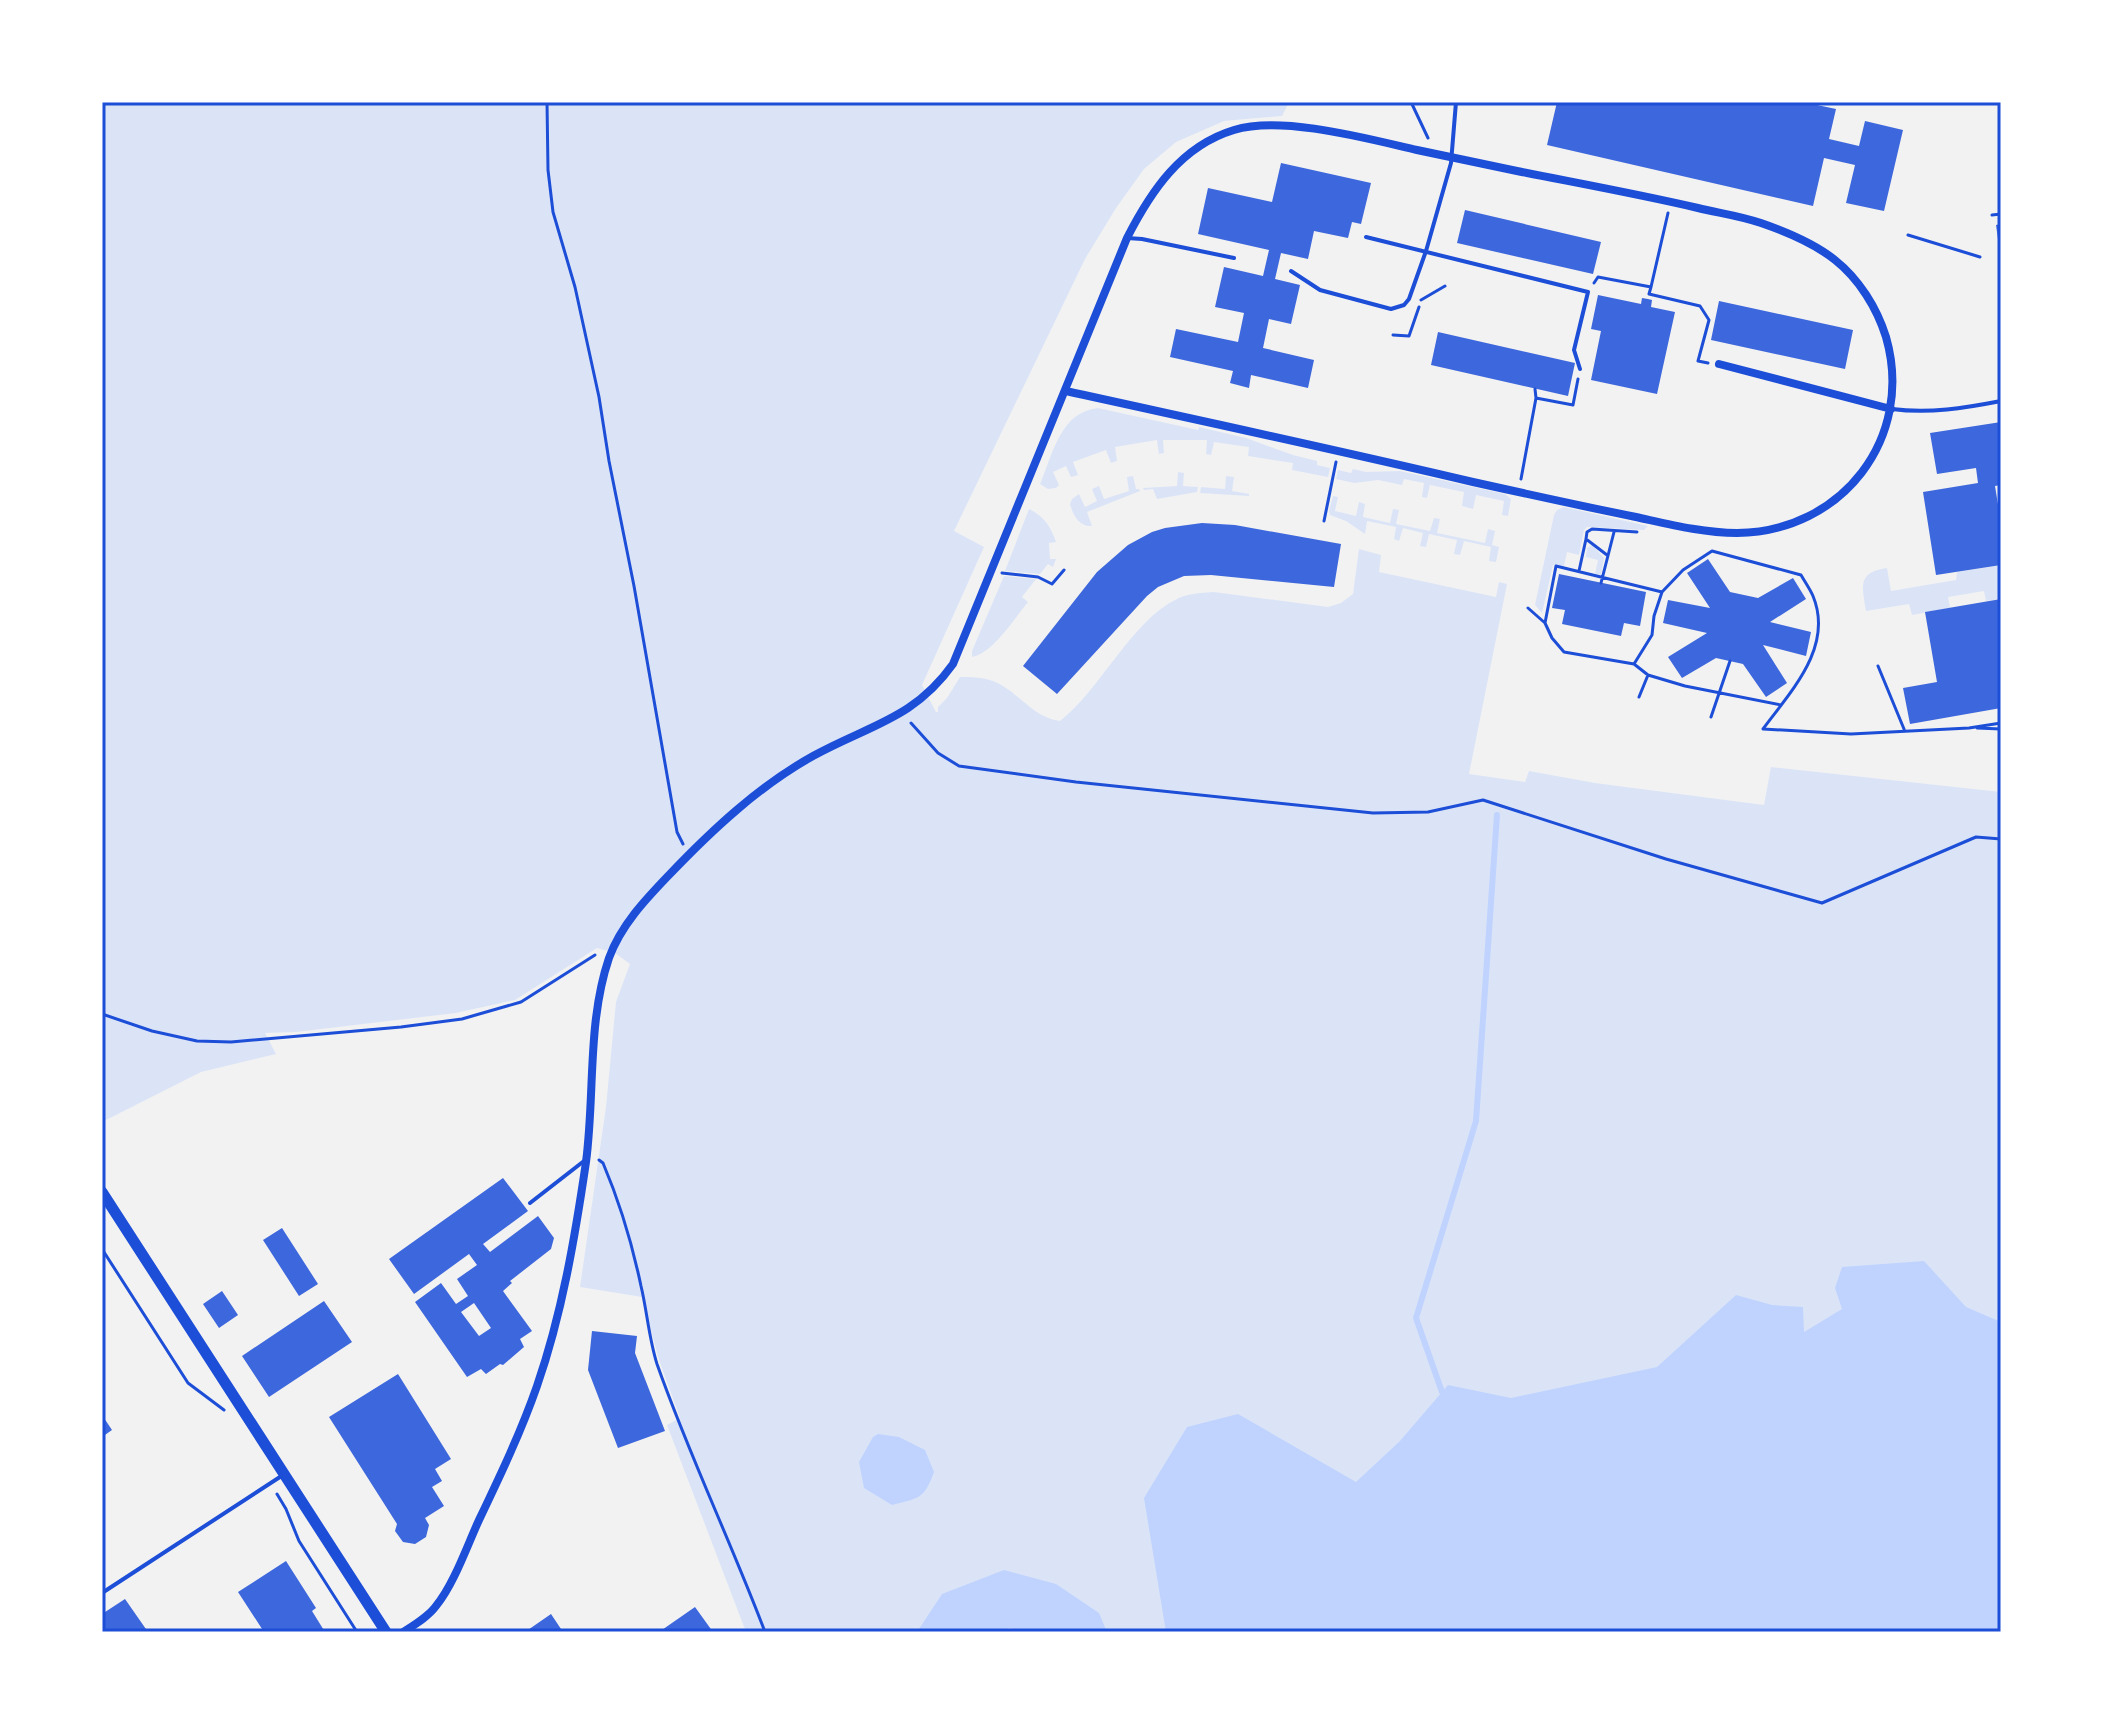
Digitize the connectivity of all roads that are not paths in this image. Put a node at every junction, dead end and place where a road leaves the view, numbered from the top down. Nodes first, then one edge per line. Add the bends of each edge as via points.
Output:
1 (1456, 102) edge
2 (1451, 157) junction
3 (1366, 237) dead end
4 (1127, 238) junction
5 (1426, 251) junction
6 (1234, 258) dead end
7 (1291, 271) dead end
8 (1719, 364) road end
9 (1580, 369) dead end
10 (1066, 391) junction
11 (2001, 401) edge
12 (1891, 409) junction
13 (586, 1159) junction
14 (102, 1192) edge
15 (530, 1203) dead end
16 (285, 1474) junction
17 (102, 1593) edge
18 (386, 1632) edge
19 (403, 1632) edge

1 - 2 lane
2 - 4 street via 1306,128 1267,124 1237,129 1205,142 1179,161 1153,192
2 - 5 lane
2 - 12 street via 1760,223 1810,243 1837,262 1869,299 1889,350
3 - 5 lane
4 - 6 lane
4 - 10 street
5 - 7 lane via 1409,299 1391,309 1320,290
5 - 9 lane via 1588,292 1574,350
8 - 12 street
10 - 12 street via 1658,522 1735,533 1791,523 1836,499 1872,459
10 - 13 street via 953,664 942,679 889,721 812,756 753,796 688,854 626,924 610,956 595,1021
11 - 12 lane via 1917,412
13 - 15 lane
13 - 19 street via 567,1276 528,1410 446,1590 436,1607
14 - 16 main road
16 - 17 lane
16 - 18 main road

